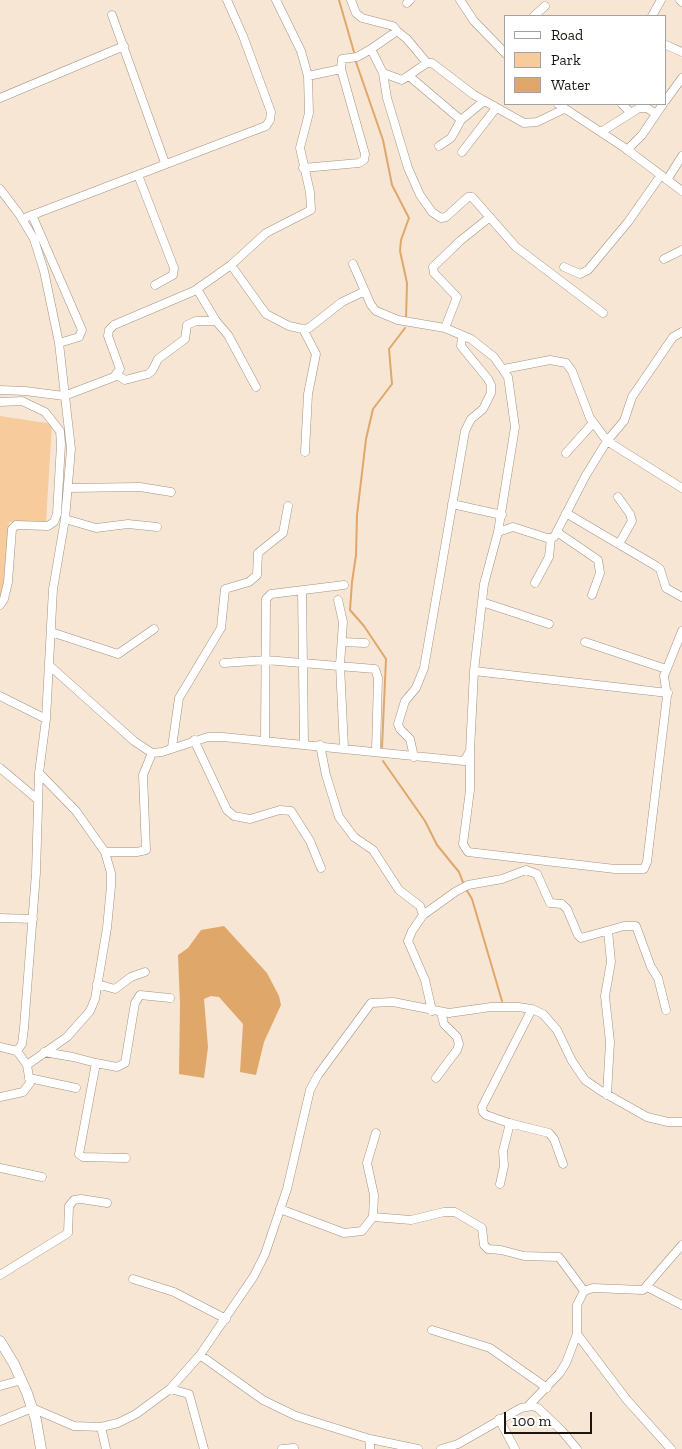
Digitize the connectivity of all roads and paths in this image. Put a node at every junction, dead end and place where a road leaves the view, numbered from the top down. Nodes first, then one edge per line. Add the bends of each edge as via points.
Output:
1 (227, 0) edge
2 (276, 0) edge
3 (351, 0) edge
4 (460, 0) edge
5 (662, 0) edge
6 (546, 6) dead end
7 (112, 15) dead end
8 (535, 15) edge
9 (653, 15) edge
10 (396, 31) junction
11 (667, 45) edge
12 (124, 46) junction
13 (504, 48) edge
14 (371, 49) junction
15 (682, 52) edge
16 (427, 63) junction
17 (341, 69) junction
18 (384, 73) junction
19 (308, 76) junction
20 (409, 76) junction
21 (682, 78) edge
22 (0, 98) edge
23 (667, 99) edge
24 (484, 101) junction
25 (623, 105) edge
26 (662, 105) edge
27 (561, 106) edge
28 (496, 108) junction
29 (631, 113) junction
30 (656, 114) junction
31 (461, 120) junction
32 (601, 132) junction
33 (439, 146) dead end
34 (627, 150) junction
35 (462, 152) dead end
36 (682, 156) edge
37 (166, 163) junction
38 (303, 168) junction
39 (138, 175) junction
40 (664, 177) junction
41 (0, 189) edge
42 (682, 191) edge
43 (32, 215) junction
44 (22, 219) junction
45 (486, 220) junction
46 (682, 250) edge
47 (664, 259) dead end
48 (230, 264) junction
49 (353, 264) dead end
50 (564, 267) dead end
51 (155, 285) dead end
52 (197, 289) junction
53 (365, 291) junction
54 (603, 313) dead end
55 (216, 321) junction
56 (445, 328) junction
57 (303, 329) junction
58 (682, 332) edge
59 (462, 336) junction
60 (59, 343) junction
61 (504, 369) junction
62 (116, 375) junction
63 (256, 387) dead end
64 (0, 390) edge
65 (64, 396) junction
66 (0, 402) edge
67 (593, 423) junction
68 (607, 441) junction
69 (305, 452) dead end
70 (566, 453) dead end
71 (68, 488) junction
72 (682, 488) edge
73 (171, 492) dead end
74 (618, 497) dead end
75 (452, 504) junction
76 (288, 506) dead end
77 (566, 513) junction
78 (502, 515) junction
79 (65, 519) junction
80 (157, 527) dead end
81 (498, 532) junction
82 (554, 535) junction
83 (619, 544) junction
84 (535, 583) dead end
85 (344, 585) dead end
86 (302, 591) junction
87 (592, 595) dead end
88 (682, 597) edge
89 (338, 600) dead end
90 (482, 602) junction
91 (0, 605) edge
92 (549, 624) dead end
93 (154, 630) dead end
94 (682, 631) edge
95 (51, 632) junction
96 (342, 642) junction
97 (585, 642) dead end
98 (365, 643) dead end
99 (266, 660) junction
100 (304, 663) junction
101 (224, 664) dead end
102 (340, 665) junction
103 (50, 666) junction
104 (666, 669) junction
105 (474, 671) junction
106 (668, 693) junction
107 (0, 696) edge
108 (46, 719) junction
109 (194, 740) junction
110 (265, 741) junction
111 (304, 744) junction
112 (320, 745) junction
113 (172, 747) junction
114 (344, 748) junction
115 (376, 751) junction
116 (470, 751) junction
117 (152, 753) junction
118 (414, 758) junction
119 (0, 768) edge
120 (38, 773) junction
121 (37, 799) junction
122 (105, 852) junction
123 (321, 868) dead end
124 (423, 914) junction
125 (0, 918) edge
126 (33, 919) junction
127 (608, 931) junction
128 (145, 972) dead end
129 (97, 984) junction
130 (170, 998) dead end
131 (532, 1009) junction
132 (666, 1010) dead end
133 (432, 1011) junction
134 (441, 1012) junction
135 (0, 1047) edge
136 (17, 1051) junction
137 (44, 1052) junction
138 (96, 1064) junction
139 (27, 1065) junction
140 (29, 1078) junction
141 (436, 1078) dead end
142 (76, 1088) dead end
143 (607, 1095) junction
144 (0, 1097) edge
145 (682, 1122) edge
146 (510, 1123) junction
147 (376, 1133) dead end
148 (126, 1158) dead end
149 (563, 1164) dead end
150 (0, 1168) edge
151 (42, 1176) dead end
152 (500, 1184) dead end
153 (107, 1203) dead end
154 (280, 1209) junction
155 (373, 1217) junction
156 (682, 1245) edge
157 (0, 1274) edge
158 (133, 1279) dead end
159 (647, 1287) junction
160 (584, 1291) junction
161 (682, 1305) edge
162 (226, 1319) junction
163 (432, 1330) dead end
164 (577, 1334) junction
165 (0, 1341) edge
166 (200, 1355) junction
167 (22, 1380) junction
168 (0, 1386) edge
169 (547, 1388) junction
170 (170, 1389) junction
171 (528, 1406) junction
172 (32, 1408) junction
173 (499, 1419) junction
174 (0, 1421) edge
175 (101, 1427) junction
176 (370, 1439) junction
177 (294, 1448) dead end
178 (41, 1449) edge
179 (106, 1449) edge
180 (204, 1449) edge
181 (282, 1449) edge
182 (370, 1449) edge
183 (418, 1449) edge
184 (441, 1449) edge
185 (515, 1449) edge
186 (577, 1449) edge
187 (671, 1449) edge

1 - 37 street via 271,112 270,120 266,126
2 - 19 street via 301,51
3 - 10 street via 356,13 362,18 392,26
4 - 13 street via 474,21
5 - 9 street
6 - 8 street
7 - 12 street
10 - 14 street
10 - 16 street
11 - 15 street
12 - 22 street
12 - 37 street
14 - 17 street via 342,59
14 - 18 street
16 - 20 street
16 - 24 street via 437,66
17 - 19 street
17 - 38 street via 364,160
18 - 20 street via 400,80
18 - 45 street via 387,98 408,168 420,195 432,212 441,218 470,196
19 - 38 street via 309,113 300,148
20 - 31 street
21 - 23 street
24 - 28 street
24 - 31 street
25 - 29 street
26 - 30 street
27 - 28 street via 544,120 527,124
27 - 32 street
28 - 35 street
29 - 30 street via 643,107
29 - 32 street
30 - 34 street
31 - 33 street via 450,138
32 - 34 street
34 - 40 street
36 - 40 street
37 - 39 street
38 - 48 street via 311,210 266,233
39 - 43 street
39 - 51 street via 174,268 172,275
40 - 42 street
40 - 50 street via 588,270 580,274
41 - 44 street
43 - 44 street
43 - 60 street via 82,330 79,337
44 - 60 street via 34,239 44,271
45 - 54 street
45 - 56 street via 433,267 434,273 457,298
46 - 47 street
48 - 52 street
48 - 57 street via 266,314
49 - 53 street
52 - 55 street
52 - 62 street via 109,330 108,336 119,365
53 - 56 street via 376,311 398,320
53 - 57 street via 342,302 309,328
55 - 62 street via 196,321 187,325 185,339 158,359 152,372 125,380
55 - 63 street via 227,333
56 - 59 street
57 - 69 street via 316,354 308,394
58 - 68 street via 673,337 652,366 632,397 624,421
59 - 61 street via 484,347
59 - 75 street via 462,349 488,378 491,388 483,409 467,424
60 - 65 street
61 - 67 street via 550,360 566,363
61 - 78 street via 511,388 515,427
62 - 65 street
64 - 65 street
65 - 71 street via 71,449
66 - 91 street via 22,401 44,412 60,431 61,444 54,522 48,526 16,526 12,529 8,582
67 - 68 street
67 - 70 street
68 - 72 street
68 - 77 street
71 - 73 street via 140,487
71 - 79 street
74 - 83 street via 632,520
75 - 78 street
75 - 118 street via 424,668 416,688 405,701 398,724 410,739
76 - 113 street via 283,533 258,553 256,575 249,582 225,589 221,628 179,698
77 - 82 street
77 - 83 street
78 - 81 street
79 - 80 street via 96,528 128,524
79 - 95 street via 53,589
81 - 82 street via 513,527
81 - 90 street via 488,561
82 - 84 street via 549,557
82 - 87 street via 598,560 600,573
83 - 88 street via 660,569 666,588
85 - 86 street
86 - 99 street via 271,594 266,599
86 - 100 street
89 - 96 street via 343,622
90 - 92 street
90 - 105 street
93 - 95 street via 118,654
94 - 104 street
95 - 103 street
96 - 98 street
96 - 102 street
97 - 104 street
99 - 100 street
99 - 101 street
99 - 110 street
100 - 102 street
100 - 111 street
102 - 114 street
102 - 115 street via 377,672
103 - 108 street
103 - 117 street via 134,741
104 - 106 street via 664,680
105 - 106 street
105 - 116 street
106 - 116 street via 647,862 641,870 468,852 463,844 470,790
107 - 108 street
108 - 120 street
109 - 110 street via 208,737
109 - 113 street
109 - 123 street via 227,810 234,816 250,819 280,810 291,811 310,841
110 - 111 street
111 - 112 street
112 - 114 street
112 - 124 street via 339,817 354,837 373,850 398,890 420,906
113 - 117 street
114 - 115 street
115 - 118 street
116 - 118 street via 464,760
117 - 122 street via 144,775 146,850
119 - 121 street
120 - 121 street
120 - 122 street via 76,811
121 - 126 street
122 - 129 street via 111,886
124 - 127 street via 466,887 526,870 540,878 548,901 562,904 567,909 578,935 584,938
124 - 133 street via 408,941 425,980
125 - 126 street
126 - 136 street via 24,1028 22,1044
127 - 132 street via 636,926 658,978
127 - 143 street via 611,962 605,996 610,1042
128 - 129 street via 131,977 115,989
129 - 137 street via 90,1011 82,1023
130 - 138 street via 140,995 134,1003 125,1063 117,1067
131 - 134 street via 506,1006
131 - 143 street via 549,1019 585,1080
131 - 146 street via 482,1106 486,1115
133 - 134 street
133 - 154 street via 393,1002 376,1002 367,1006 310,1090
134 - 141 street via 444,1024 457,1037 459,1044 458,1050
135 - 136 street
136 - 139 street
137 - 138 street
137 - 139 street
138 - 148 street via 79,1154 83,1157
139 - 140 street
140 - 142 street
140 - 144 street via 30,1083 23,1092
143 - 145 street via 647,1117
146 - 149 street via 549,1134
146 - 152 street
147 - 155 street via 366,1163 374,1195
150 - 151 street
153 - 157 street via 74,1200 69,1206 68,1234
154 - 155 street via 349,1233 362,1231
154 - 162 street via 254,1276
155 - 160 street via 411,1220 455,1212 482,1228 484,1245 488,1249 524,1256 559,1257
156 - 159 street
158 - 162 street via 174,1292
159 - 160 street via 638,1291 592,1288
159 - 161 street
160 - 164 street via 576,1305
162 - 166 street
163 - 169 street via 490,1348
164 - 169 street via 566,1363
164 - 187 street via 627,1400
165 - 167 main road
166 - 170 street
166 - 176 street via 278,1408
167 - 168 street
167 - 172 main road
169 - 171 street
170 - 175 street via 136,1414
170 - 180 street via 190,1394
171 - 173 street
171 - 186 street via 538,1408
172 - 174 street
172 - 175 street via 74,1426
172 - 178 main road
173 - 184 street via 458,1444
173 - 185 street
175 - 179 street
176 - 182 street
176 - 183 street
177 - 181 street

